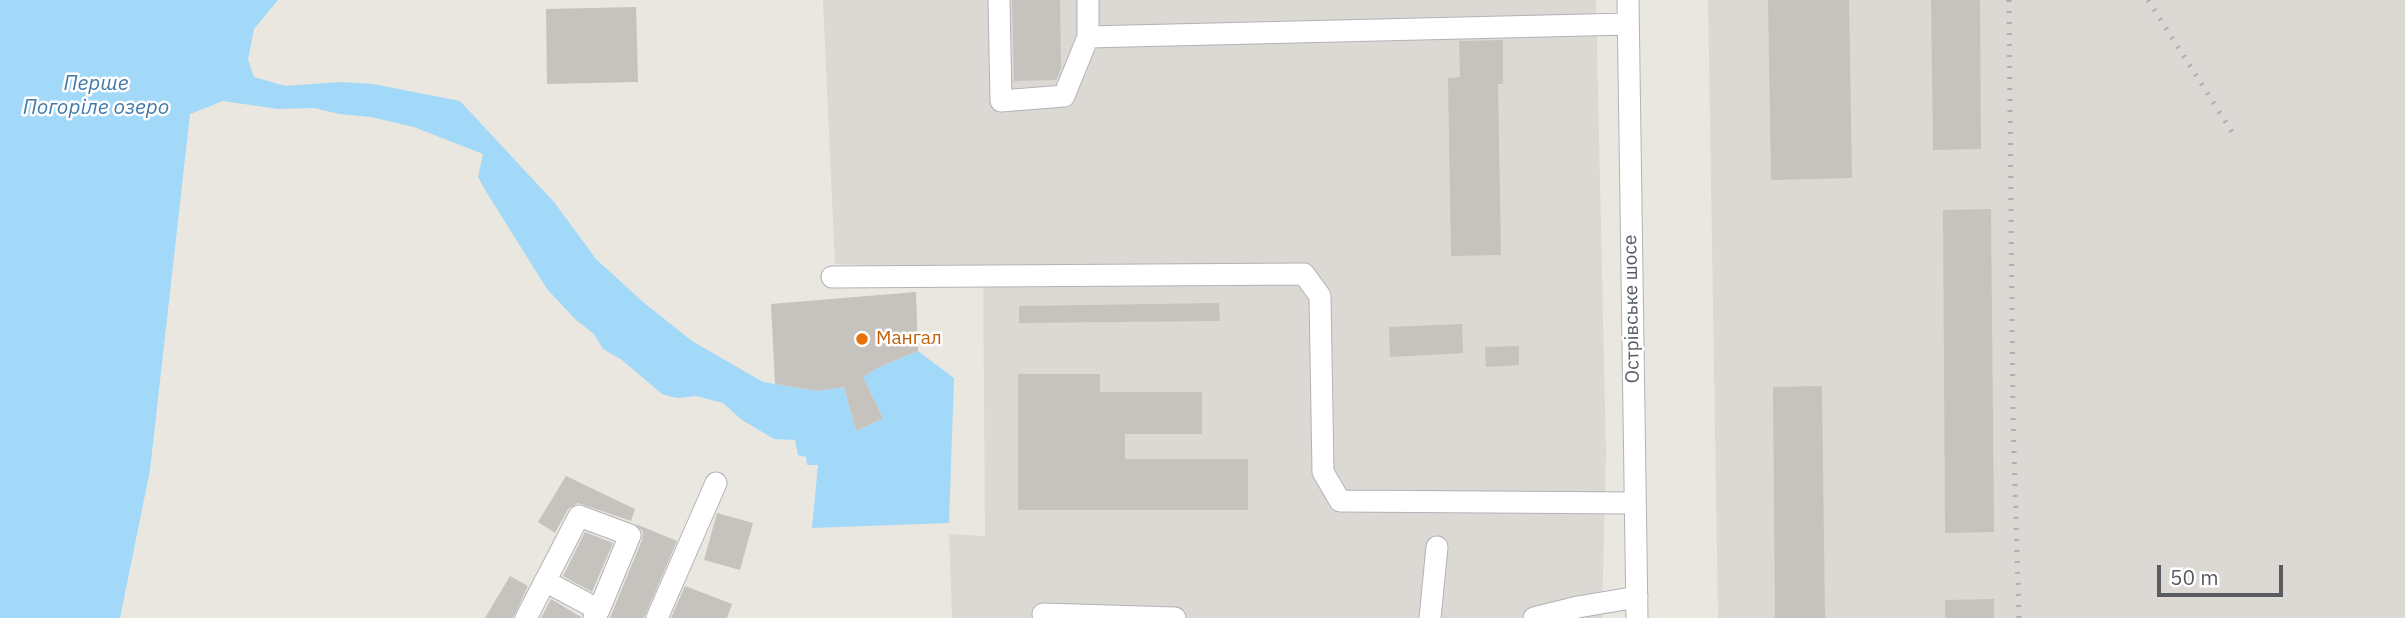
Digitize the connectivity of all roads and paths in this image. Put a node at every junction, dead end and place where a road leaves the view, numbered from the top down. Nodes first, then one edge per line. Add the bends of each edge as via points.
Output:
1 (999, 0) edge
2 (1088, 0) edge
3 (1628, 0) edge
4 (1628, 24) junction
5 (1088, 37) junction
6 (832, 277) dead end
7 (716, 483) dead end
8 (1635, 503) junction
9 (1437, 547) dead end
10 (545, 581) junction
11 (1637, 608) edge
12 (596, 614) edge
13 (1043, 614) dead end
14 (526, 618) edge
15 (657, 618) edge
16 (1175, 618) edge
17 (1430, 618) edge
18 (1534, 618) edge

1 - 5 street via 1001,101 1064,96
2 - 5 street
3 - 4 street, Острівське шосе
4 - 5 street
4 - 8 street, Острівське шосе
6 - 8 street via 1304,274 1320,296 1323,472 1340,502
7 - 15 street
8 - 11 street, Острівське шосе
9 - 17 street
10 - 12 street
10 - 12 street via 579,516 630,535
10 - 14 street
11 - 18 street via 1578,607
13 - 16 street

